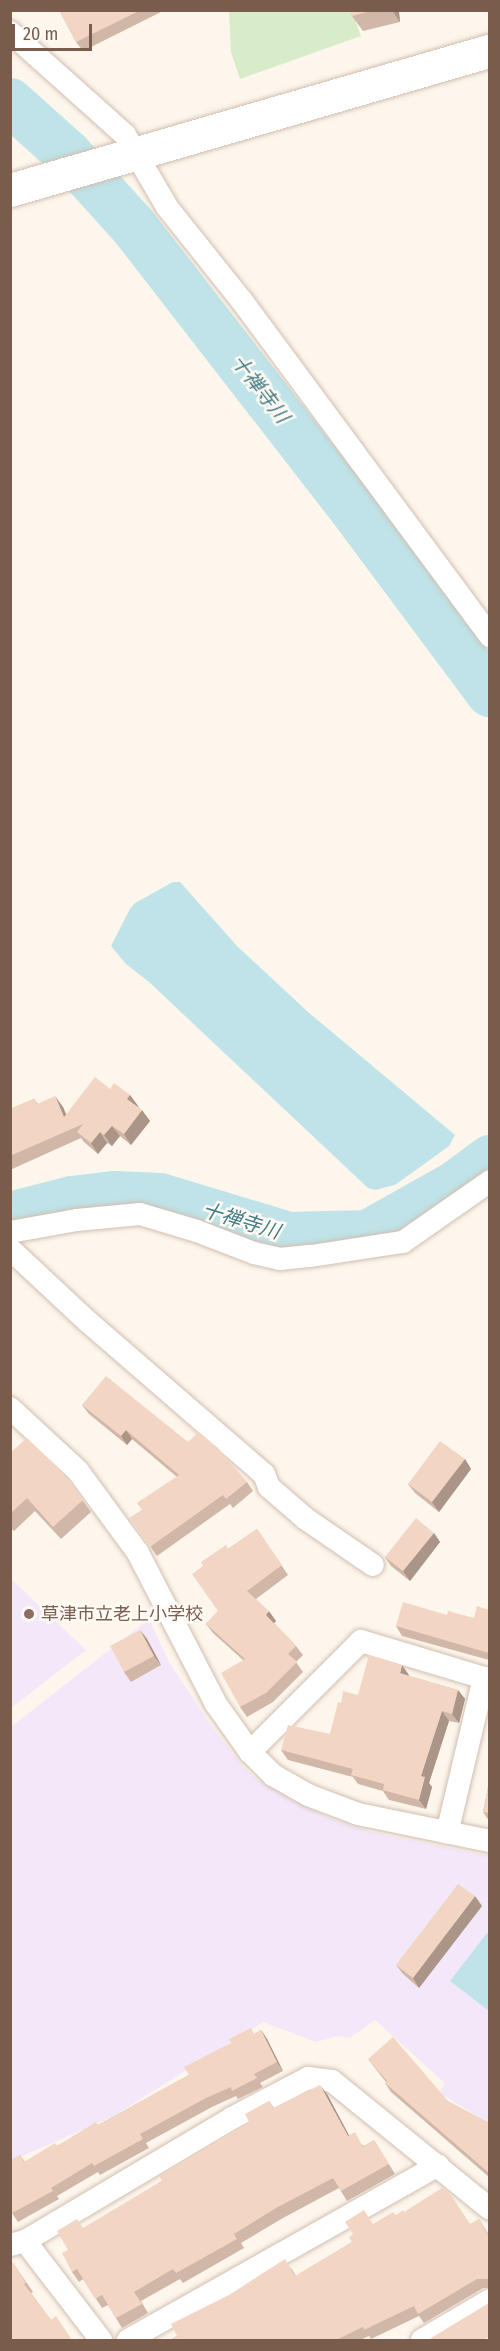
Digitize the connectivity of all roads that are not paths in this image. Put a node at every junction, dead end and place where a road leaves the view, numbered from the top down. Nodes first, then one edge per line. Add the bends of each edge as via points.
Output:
1 (10, 32) edge
2 (489, 51) edge
3 (135, 153) junction
4 (11, 189) edge
5 (489, 636) edge
6 (489, 1181) edge
7 (10, 1232) edge
8 (10, 1250) edge
9 (10, 1408) edge
10 (373, 1564) dead end
11 (250, 1752) junction
12 (447, 1833) junction
13 (489, 1841) edge
14 (438, 2165) junction
15 (489, 2209) edge
16 (18, 2243) edge
17 (489, 2300) edge
18 (101, 2340) edge
19 (128, 2340) edge
20 (422, 2340) edge

1 - 3 street via 125,135
2 - 3 street
3 - 4 street
3 - 5 street via 168,207
6 - 7 street via 403,1242 311,1256 280,1259 254,1253 140,1214
8 - 10 street via 264,1474 269,1487 306,1519
9 - 11 street via 78,1471 138,1553 216,1704
11 - 12 street via 273,1775 308,1795 358,1814
11 - 12 street via 361,1641 484,1678
12 - 13 street
14 - 15 street
14 - 16 street via 332,2081 308,2078
14 - 19 street
16 - 18 street
17 - 20 street

